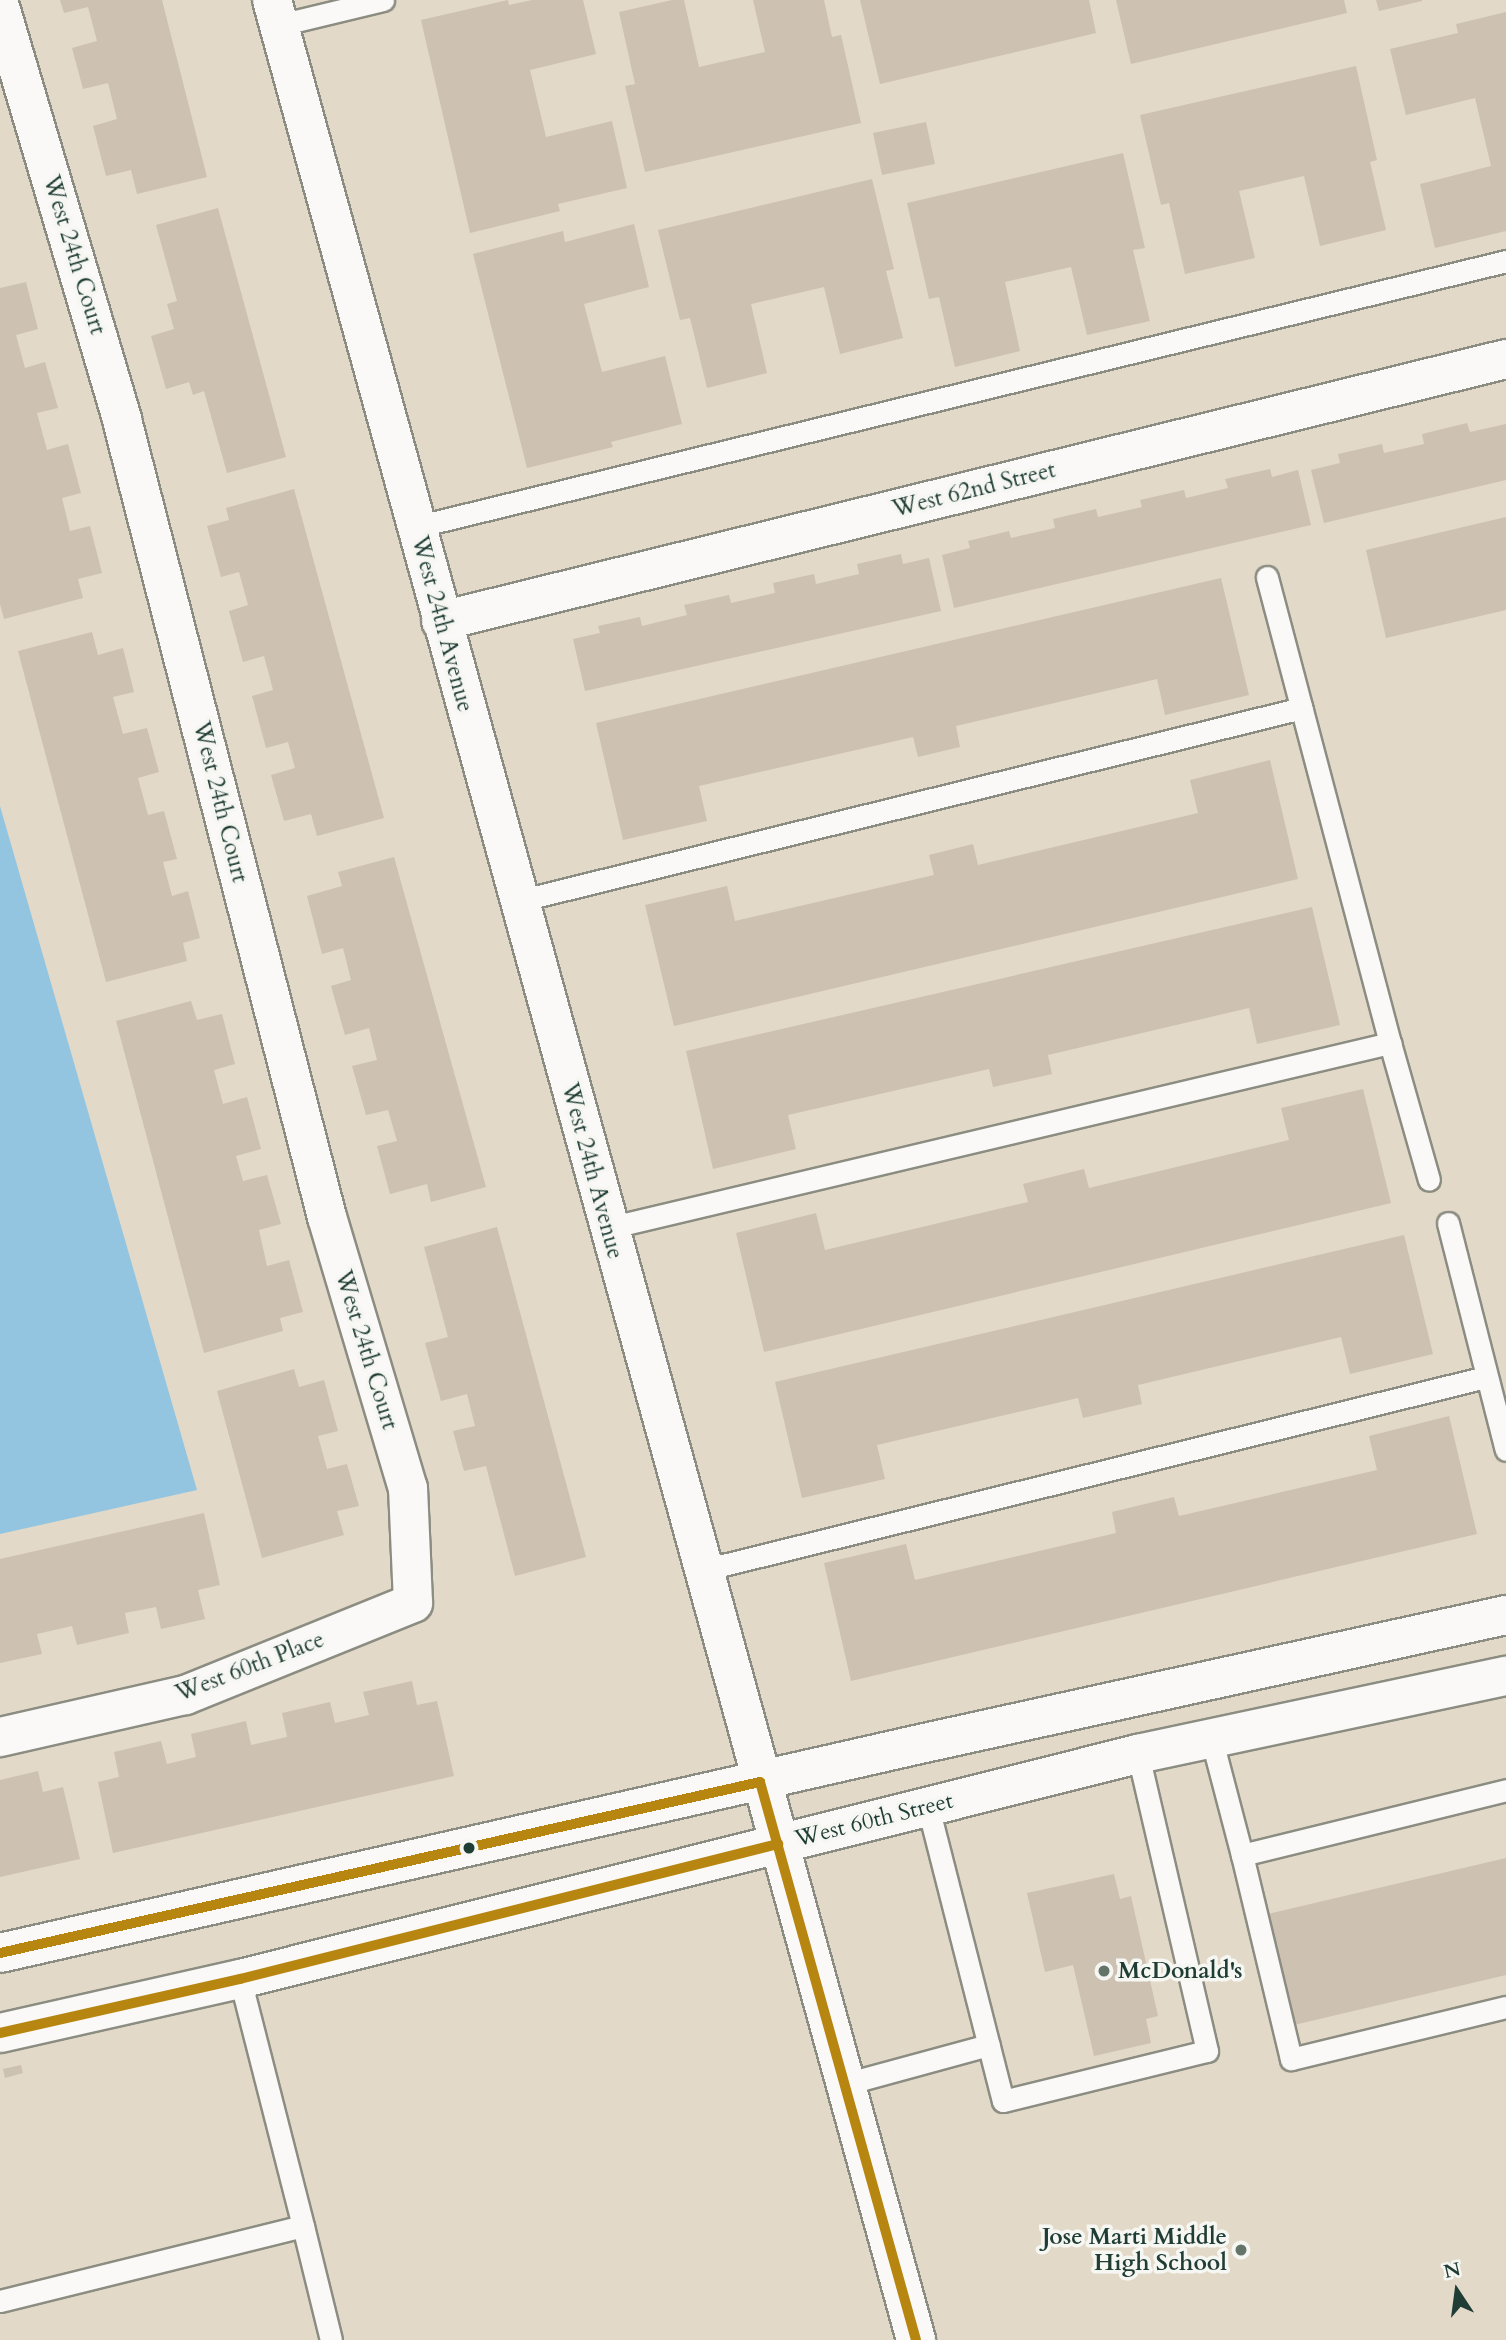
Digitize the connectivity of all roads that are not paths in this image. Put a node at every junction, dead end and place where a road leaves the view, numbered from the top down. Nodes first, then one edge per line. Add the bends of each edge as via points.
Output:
1 (383, 0) edge
2 (0, 7) edge
3 (275, 13) edge
4 (1506, 261) edge
5 (1506, 359) edge
6 (415, 527) junction
7 (1267, 577) dead end
8 (442, 621) junction
9 (1302, 708) junction
10 (518, 901) junction
11 (1390, 1043) junction
12 (1429, 1180) dead end
13 (1448, 1223) dead end
14 (608, 1228) junction
15 (1486, 1377) junction
16 (1506, 1450) edge
17 (703, 1570) junction
18 (413, 1603) joint
19 (1506, 1615) edge
20 (1506, 1676) edge
21 (0, 1737) edge
22 (1211, 1737) junction
23 (1138, 1754) junction
24 (761, 1782) junction
25 (1506, 1790) edge
26 (928, 1807) junction
27 (778, 1844) junction
28 (1242, 1855) junction
29 (0, 1953) edge
30 (240, 1979) junction
31 (1506, 2007) edge
32 (0, 2033) edge
33 (989, 2045) junction
34 (845, 2084) junction
35 (303, 2226) junction
36 (0, 2301) edge
37 (331, 2340) edge
38 (916, 2340) edge

1 - 3 lane
2 - 18 street, West 24th Court via 122,420 327,1217 408,1488
3 - 6 street, West 24th Avenue
4 - 6 lane
5 - 8 street, West 62nd Street
6 - 8 street, West 24th Avenue
7 - 9 lane
8 - 10 street, West 24th Avenue
9 - 10 lane
9 - 11 lane
10 - 14 street, West 24th Avenue
11 - 12 lane
11 - 14 lane
13 - 15 lane
14 - 17 street, West 24th Avenue
15 - 16 lane
15 - 17 lane
17 - 24 street, West 24th Avenue
18 - 21 street, West 60th Place via 185,1695
19 - 24 street
20 - 22 street, West 60th Street
22 - 23 street, West 60th Street
22 - 28 lane
23 - 26 street, West 60th Street
23 - 33 lane via 1207,2050 1003,2101
24 - 27 street, West 24th Avenue
24 - 29 street
25 - 28 lane
26 - 27 street, West 60th Street
26 - 33 lane
27 - 30 street, West 60th Street
27 - 34 street, West 24th Avenue
28 - 31 lane via 1291,2059
30 - 32 street, West 60th Street
30 - 35 lane
33 - 34 lane
34 - 38 street, West 24th Avenue
35 - 36 lane
35 - 37 lane

